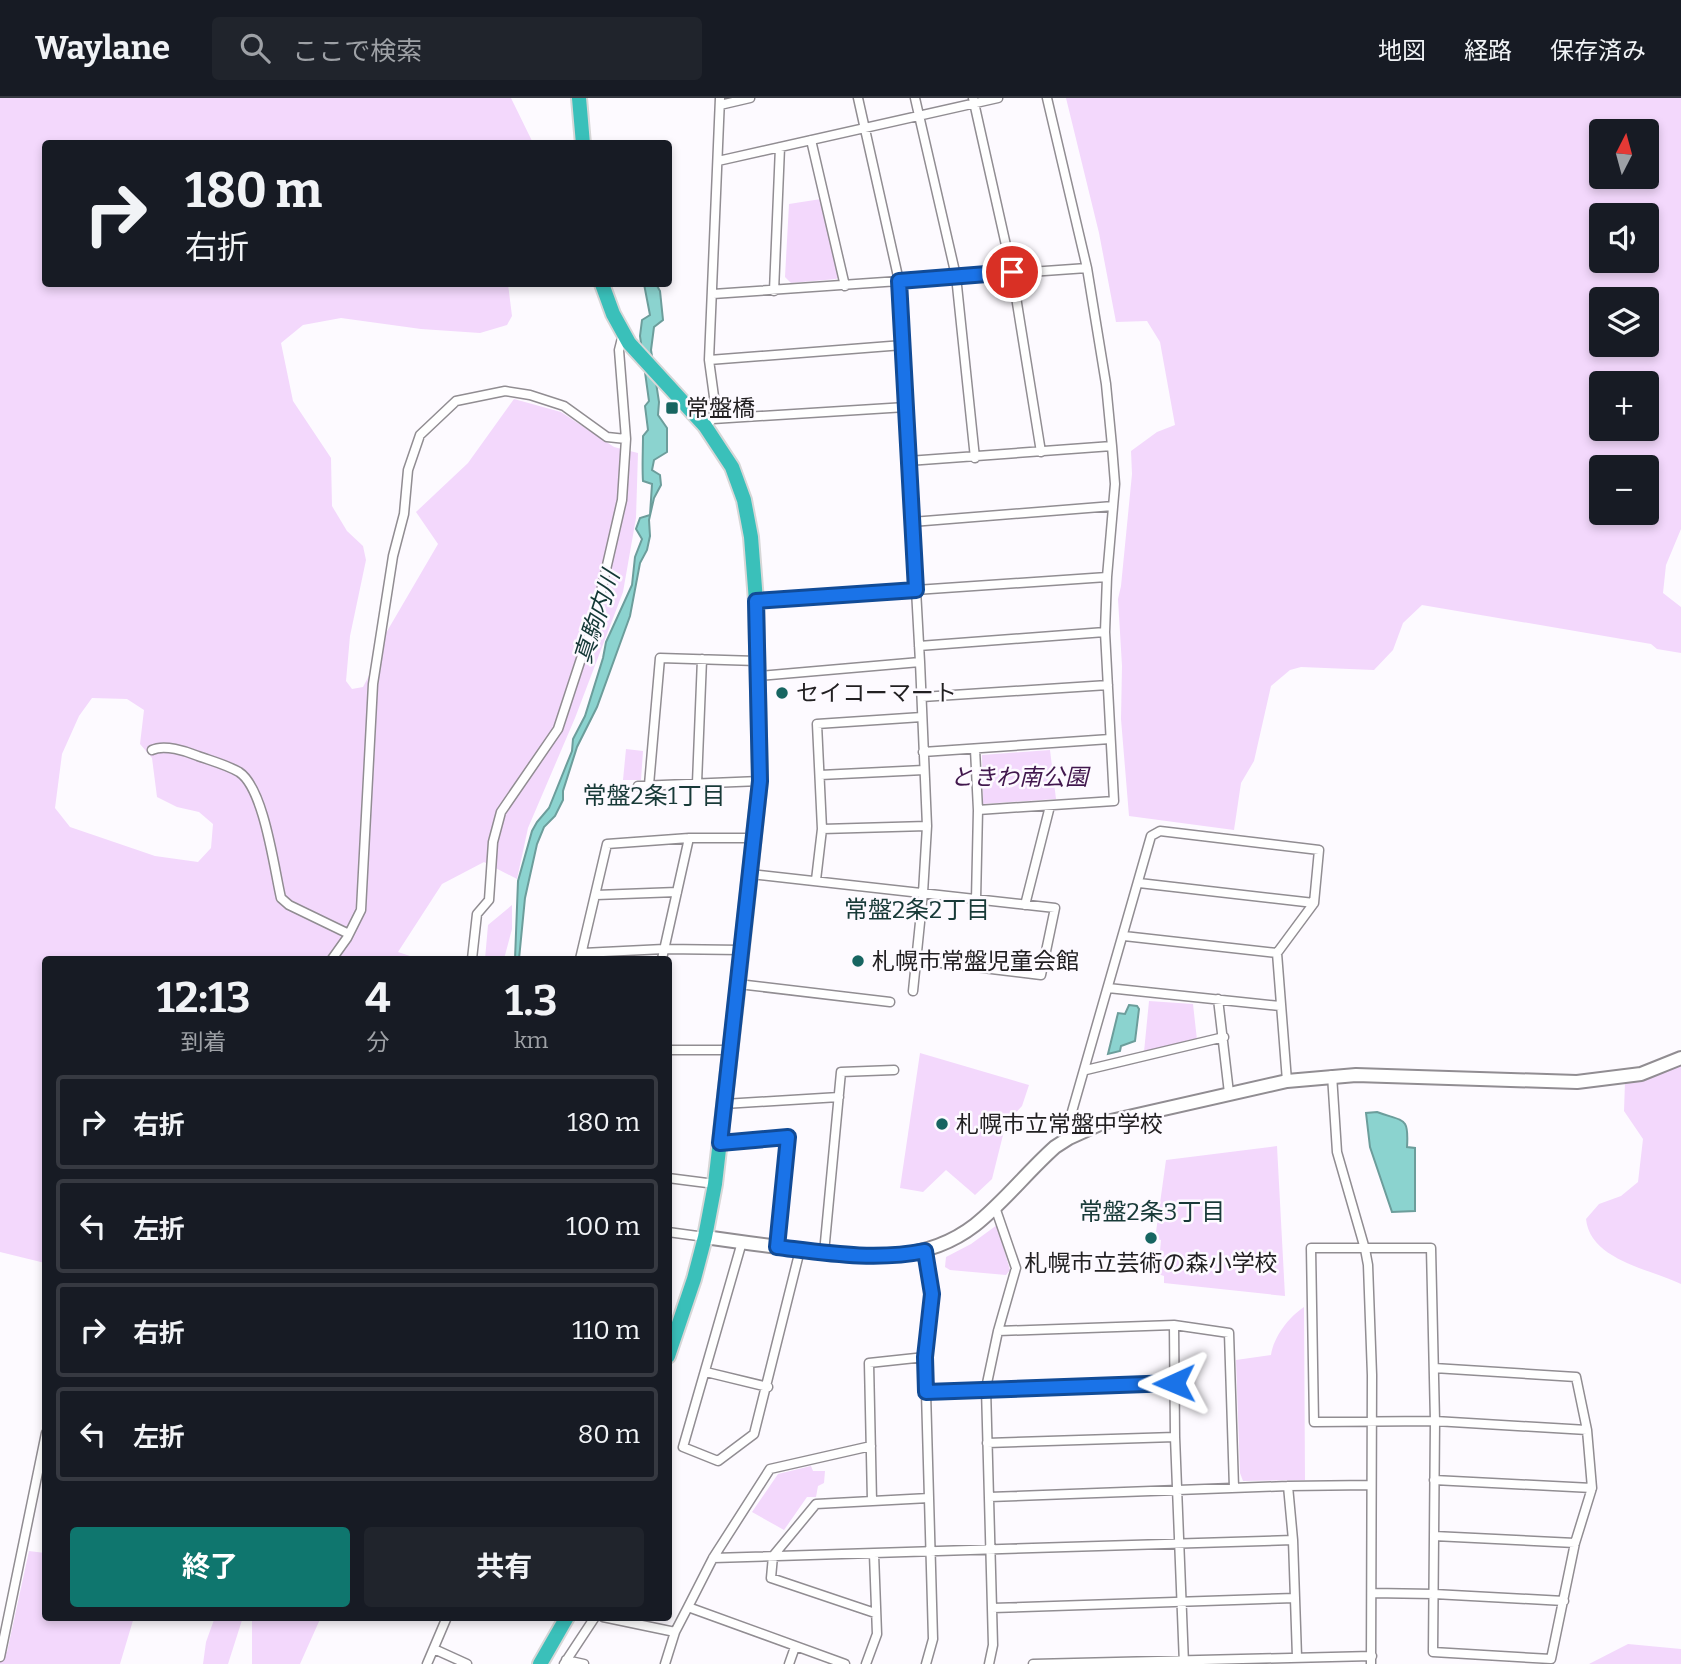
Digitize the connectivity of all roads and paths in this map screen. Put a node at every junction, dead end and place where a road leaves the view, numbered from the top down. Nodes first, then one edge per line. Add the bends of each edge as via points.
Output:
1 (579, 98) edge
2 (750, 98) edge
3 (858, 98) edge
4 (915, 98) edge
5 (998, 98) edge
6 (1047, 98) edge
7 (973, 101) edge
8 (720, 102) edge
9 (919, 116) junction
10 (864, 128) junction
11 (583, 140) edge
12 (811, 141) junction
13 (779, 147) junction
14 (718, 161) junction
15 (1087, 268) junction
16 (1012, 272) junction
17 (956, 276) junction
18 (899, 281) junction
19 (845, 285) junction
20 (603, 287) edge
21 (774, 290) junction
22 (713, 294) junction
23 (626, 338) junction
24 (903, 345) junction
25 (709, 360) junction
26 (906, 407) junction
27 (709, 422) junction
28 (626, 439) junction
29 (1112, 446) junction
30 (1041, 452) junction
31 (975, 458) junction
32 (908, 461) junction
33 (1113, 506) junction
34 (912, 522) junction
35 (1107, 577) junction
36 (916, 590) junction
37 (756, 601) junction
38 (1105, 632) junction
39 (919, 646) junction
40 (702, 659) junction
41 (920, 663) junction
42 (758, 669) junction
43 (1108, 685) junction
44 (922, 697) junction
45 (922, 717) junction
46 (1110, 739) junction
47 (975, 749) junction
48 (152, 750) dead end
49 (923, 752) junction
50 (924, 771) junction
51 (820, 775) junction
52 (760, 781) junction
53 (697, 783) junction
54 (649, 785) junction
55 (638, 786) dead end
56 (1050, 806) junction
57 (978, 810) junction
58 (927, 826) junction
59 (822, 829) junction
60 (689, 838) junction
61 (755, 838) junction
62 (751, 874) junction
63 (816, 880) junction
64 (1139, 883) junction
65 (677, 892) junction
66 (923, 893) junction
67 (596, 895) junction
68 (975, 900) junction
69 (1314, 903) junction
70 (1025, 905) junction
71 (349, 934) junction
72 (1124, 936) junction
73 (664, 949) junction
74 (742, 950) junction
75 (1277, 953) junction
76 (334, 956) edge
77 (472, 956) edge
78 (582, 956) edge
79 (663, 956) edge
80 (916, 960) junction
81 (738, 984) junction
82 (1108, 988) junction
83 (913, 991) dead end
84 (1218, 999) junction
85 (890, 1002) dead end
86 (1280, 1006) junction
87 (1224, 1037) junction
88 (672, 1050) edge
89 (730, 1050) junction
90 (1681, 1059) edge
91 (894, 1070) dead end
92 (1086, 1070) junction
93 (1332, 1075) junction
94 (1287, 1081) junction
95 (1229, 1093) junction
96 (839, 1097) junction
97 (724, 1104) junction
98 (1069, 1138) junction
99 (720, 1143) junction
100 (672, 1179) edge
101 (715, 1184) junction
102 (995, 1207) junction
103 (672, 1233) edge
104 (705, 1237) junction
105 (742, 1242) junction
106 (777, 1247) junction
107 (1365, 1249) junction
108 (800, 1250) junction
109 (925, 1251) junction
110 (824, 1253) junction
111 (1174, 1325) junction
112 (998, 1331) junction
113 (672, 1337) edge
114 (925, 1357) junction
115 (1434, 1368) junction
116 (706, 1372) junction
117 (1174, 1383) junction
118 (768, 1387) junction
119 (986, 1388) junction
120 (926, 1392) junction
121 (1372, 1421) junction
122 (1434, 1421) junction
123 (1587, 1430) junction
124 (1175, 1437) junction
125 (987, 1443) junction
126 (870, 1446) junction
127 (42, 1452) edge
128 (1434, 1480) junction
129 (1371, 1485) junction
130 (1288, 1486) junction
131 (1234, 1488) junction
132 (1591, 1488) junction
133 (1177, 1490) junction
134 (989, 1497) junction
135 (929, 1498) junction
136 (872, 1501) junction
137 (1434, 1536) junction
138 (1293, 1539) junction
139 (1179, 1543) junction
140 (1575, 1543) junction
141 (990, 1549) junction
142 (930, 1552) junction
143 (874, 1554) junction
144 (774, 1556) junction
145 (713, 1558) junction
146 (1372, 1593) junction
147 (1434, 1594) junction
148 (1295, 1598) junction
149 (1564, 1601) junction
150 (1181, 1602) junction
151 (688, 1607) junction
152 (992, 1608) junction
153 (876, 1613) junction
154 (445, 1621) edge
155 (565, 1621) edge
156 (592, 1621) edge
157 (622, 1621) edge
158 (675, 1632) junction
159 (795, 1647) junction
160 (434, 1649) junction
161 (0, 1657) edge
162 (1297, 1657) junction
163 (1372, 1660) edge
164 (565, 1662) edge
165 (1184, 1662) edge
166 (427, 1664) edge
167 (467, 1664) edge
168 (540, 1664) edge
169 (584, 1664) edge
170 (665, 1664) edge
171 (789, 1664) edge
172 (845, 1664) edge
173 (866, 1664) edge
174 (926, 1664) edge
175 (989, 1664) edge
176 (1033, 1664) edge

1 - 11 highway
2 - 8 street
3 - 10 street
4 - 9 street
5 - 7 street
6 - 15 street
7 - 9 street
7 - 16 street
8 - 14 street
9 - 10 street
9 - 17 street
10 - 12 street
10 - 18 street
12 - 13 street
12 - 19 street
13 - 14 street
13 - 21 street
14 - 22 street
15 - 16 street
15 - 29 street
16 - 17 street
16 - 30 street
17 - 18 street
17 - 31 street
18 - 19 street
18 - 24 street
19 - 21 street
20 - 23 highway
21 - 22 street
22 - 25 street
23 - 27 highway via 667,386
23 - 28 street via 619,350
24 - 25 street
24 - 26 street
25 - 27 street via 716,404
26 - 27 street
26 - 32 street
27 - 37 highway via 744,500
28 - 71 street via 607,437 564,406 505,391 456,401 420,435 408,470 373,684 363,890
28 - 77 street via 622,500 596,613 558,730 500,812 489,900 477,915
29 - 30 street
29 - 33 street
30 - 31 street
31 - 32 street
32 - 34 street
33 - 34 street
33 - 35 street
34 - 36 street
35 - 36 street
35 - 38 street
36 - 37 street
36 - 39 street
37 - 42 highway
38 - 39 street
38 - 43 street
39 - 41 street
40 - 42 street
40 - 53 street
40 - 54 street via 660,658
41 - 42 street
41 - 44 street
42 - 52 highway
43 - 44 street
43 - 46 street
44 - 45 street
45 - 49 street
45 - 51 street via 817,724
46 - 47 street
46 - 56 street via 1114,801
47 - 49 street
47 - 57 street
48 - 71 street via 189,752 240,773 253,787 281,898
49 - 50 street
50 - 51 street
50 - 58 street
51 - 59 street
52 - 53 street
52 - 61 highway
53 - 54 street
54 - 55 street
56 - 57 street
56 - 70 street
57 - 68 street
58 - 59 street
58 - 66 street
59 - 63 street
60 - 61 street
60 - 65 street
60 - 67 street via 607,844
61 - 62 highway
62 - 63 street
62 - 74 highway
63 - 66 street
64 - 69 street
64 - 69 street via 1151,836 1160,831 1319,850
64 - 72 street
65 - 67 street
65 - 73 street
66 - 68 street
66 - 80 street
67 - 78 street
68 - 70 street
69 - 75 street
70 - 80 street via 1055,908 1041,975
71 - 76 street
72 - 75 street
72 - 82 street
73 - 74 street
73 - 78 street
73 - 79 street
74 - 81 highway
75 - 86 street
80 - 83 street
81 - 85 street
81 - 89 highway
82 - 84 street
82 - 92 street
84 - 86 street
84 - 87 street
86 - 94 street
87 - 92 street
87 - 95 street
88 - 89 street
89 - 97 highway
90 - 93 street via 1640,1074 1577,1082
91 - 96 street via 841,1072
92 - 98 street via 1069,1122
93 - 94 street
93 - 107 street via 1337,1152
94 - 95 street
95 - 98 street via 1102,1123
96 - 97 street
96 - 110 street
97 - 99 highway
98 - 102 street
99 - 101 highway
99 - 106 street via 788,1137
100 - 101 street
101 - 104 highway
102 - 109 street via 948,1242
102 - 112 street via 1016,1268
103 - 104 street
104 - 105 street
104 - 113 highway
105 - 106 street
105 - 116 street
106 - 108 street
107 - 115 street via 1432,1248
107 - 121 street
107 - 121 street via 1311,1248 1314,1422
108 - 110 street
108 - 118 street
109 - 110 street via 883,1257
109 - 114 street via 932,1294
111 - 112 street
111 - 117 street
111 - 131 street via 1228,1333
112 - 119 street
114 - 120 street
114 - 126 street via 869,1363
115 - 122 street
115 - 123 street via 1576,1377
116 - 118 street
116 - 118 street via 684,1447 718,1461 754,1434
117 - 119 street
117 - 124 street
119 - 120 street
119 - 125 street
120 - 135 street
121 - 122 street
121 - 129 street
122 - 123 street
122 - 128 street
123 - 132 street
124 - 125 street
124 - 133 street
125 - 134 street
126 - 136 street
126 - 145 street via 771,1469
127 - 161 street
128 - 132 street
128 - 137 street
129 - 130 street
129 - 146 street
130 - 131 street
130 - 138 street
131 - 133 street
132 - 140 street
133 - 134 street
133 - 139 street
134 - 141 street
135 - 136 street
135 - 142 street
136 - 144 street via 816,1504
137 - 140 street
137 - 147 street
138 - 139 street
138 - 148 street
139 - 141 street
139 - 150 street
140 - 149 street
141 - 142 street
141 - 152 street
142 - 143 street
142 - 174 street via 933,1639
143 - 144 street
143 - 153 street
144 - 145 street
144 - 153 street via 771,1578
145 - 151 street
146 - 147 street
146 - 163 street
147 - 149 street
147 - 149 street via 1433,1652 1550,1659
148 - 150 street
148 - 162 street
150 - 152 street
150 - 165 street
151 - 158 street
151 - 159 street
152 - 175 street
153 - 173 street via 877,1634
154 - 160 street
155 - 168 highway
156 - 164 street
157 - 158 street
158 - 170 street
159 - 171 street
159 - 172 street
160 - 166 street
160 - 167 street
162 - 163 street
162 - 165 street
164 - 169 street
165 - 176 street

